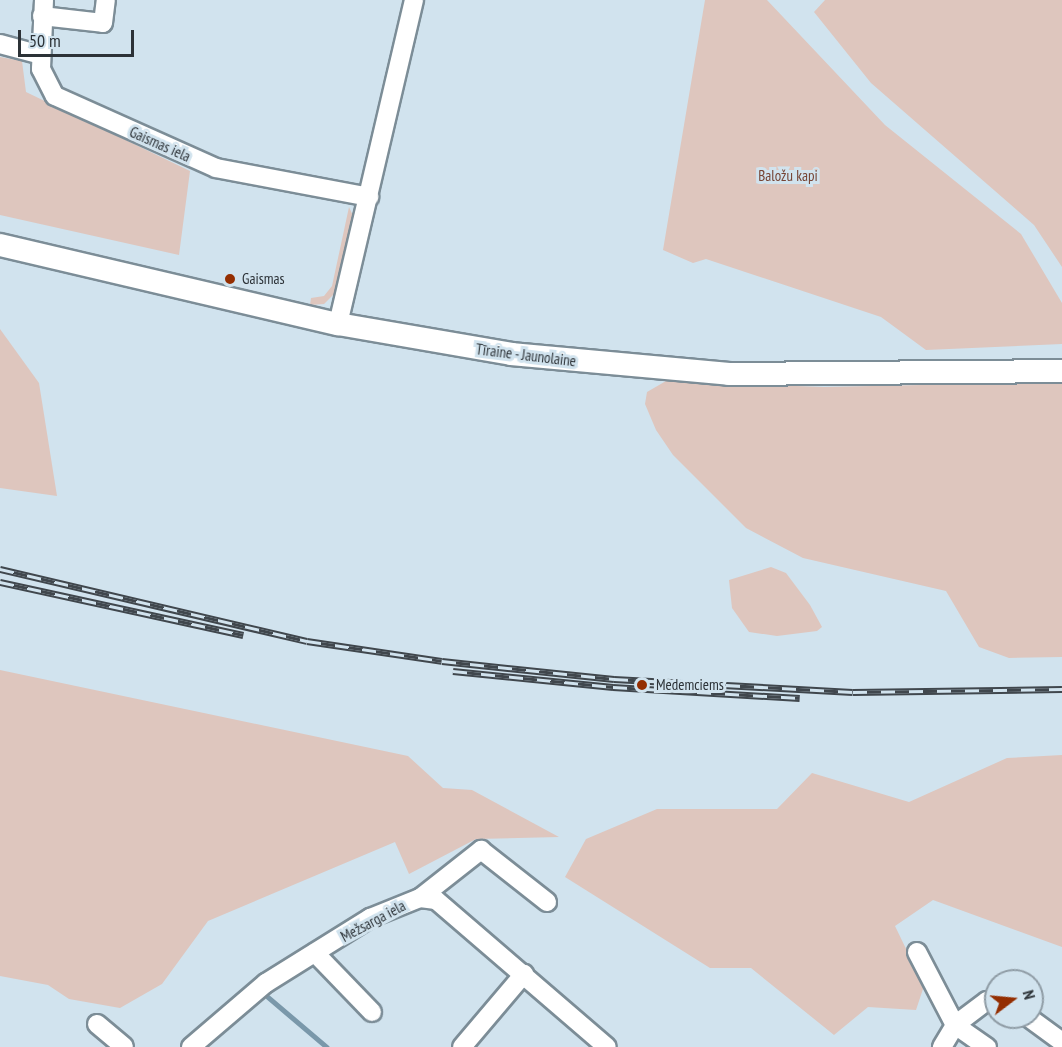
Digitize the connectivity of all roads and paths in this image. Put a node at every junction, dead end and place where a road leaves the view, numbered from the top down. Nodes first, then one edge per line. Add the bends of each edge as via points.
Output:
1 (106, 0) edge
2 (414, 0) edge
3 (43, 8) edge
4 (0, 44) edge
5 (41, 55) junction
6 (369, 197) junction
7 (0, 246) edge
8 (338, 324) junction
9 (1062, 371) edge
10 (420, 898) junction
11 (547, 902) dead end
12 (917, 952) dead end
13 (315, 953) junction
14 (524, 974) junction
15 (984, 1003) edge
16 (372, 1012) dead end
17 (97, 1024) dead end
18 (955, 1025) junction
19 (1044, 1029) edge
20 (1062, 1042) edge
21 (599, 1044) edge
22 (124, 1047) edge
23 (191, 1047) edge
24 (462, 1047) edge
25 (942, 1047) edge
26 (987, 1047) edge

1 - 3 street via 103,23
2 - 6 street
3 - 5 street, Gaismas iela
4 - 5 street
5 - 6 street, Gaismas iela via 43,79 55,96 184,155 223,170
6 - 8 street
7 - 8 main road, Tīraine - Jaunolaine
8 - 9 main road, Tīraine - Jaunolaine via 511,354 729,374
10 - 11 street via 481,850
10 - 13 street, Mežsarga iela via 370,918
10 - 14 street, Mežsarga iela via 436,900
12 - 18 street
13 - 16 street
13 - 23 street, Mežsarga iela via 227,1012
14 - 21 street, Mežsarga iela
14 - 24 street
15 - 18 street
17 - 22 street
18 - 25 street
18 - 26 street
19 - 20 street

